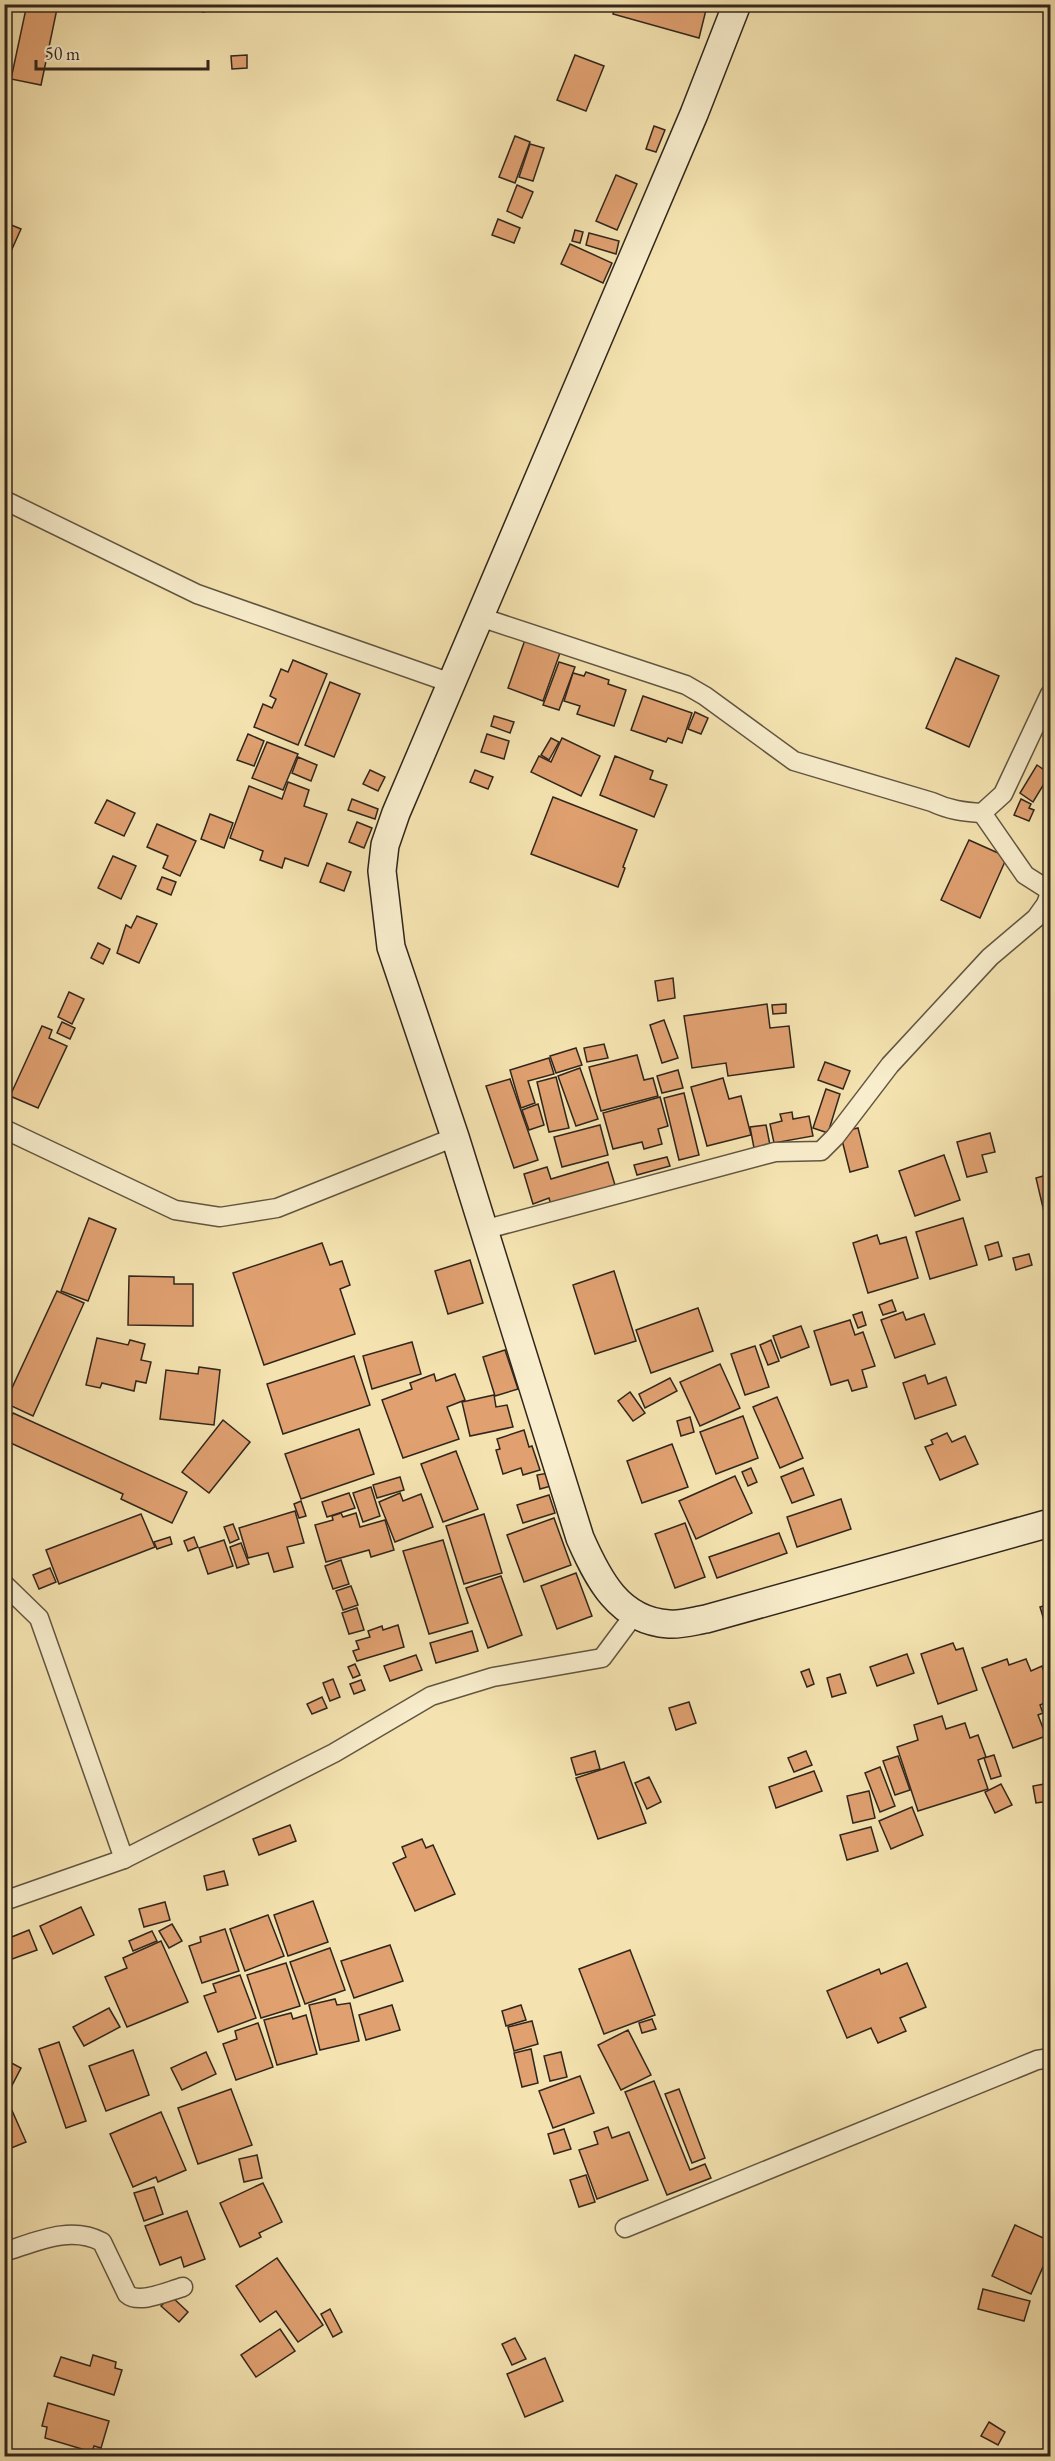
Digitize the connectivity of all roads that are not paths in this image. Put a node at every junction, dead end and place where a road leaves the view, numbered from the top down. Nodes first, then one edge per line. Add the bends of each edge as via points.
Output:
1 (737, 4) edge
2 (4, 500) edge
3 (480, 617) junction
4 (451, 683) junction
5 (1050, 694) edge
6 (982, 813) junction
7 (4, 1129) edge
8 (455, 1137) junction
9 (483, 1230) junction
10 (1050, 1523) edge
11 (4, 1584) edge
12 (634, 1615) junction
13 (124, 1859) junction
14 (4, 1901) edge
15 (1050, 2058) edge
16 (625, 2228) dead end
17 (4, 2252) edge
18 (183, 2287) dead end

1 - 3 street
2 - 4 street via 197,594
3 - 4 street
3 - 6 street via 686,685 794,761 946,809
4 - 8 street via 396,813 385,845 382,871 391,947
5 - 6 street via 1003,794
6 - 9 street via 1025,875 1047,889 1046,904 1036,918 990,957 890,1065 821,1151 775,1152
7 - 8 street via 175,1210 220,1217 277,1208
8 - 9 street
9 - 12 street via 580,1538 594,1570 613,1598
10 - 12 street via 706,1619 670,1624
11 - 13 street via 39,1618
12 - 13 street via 602,1658 493,1677 431,1696 334,1753
13 - 14 street
15 - 16 street
17 - 18 street via 78,2233 102,2242 130,2298

